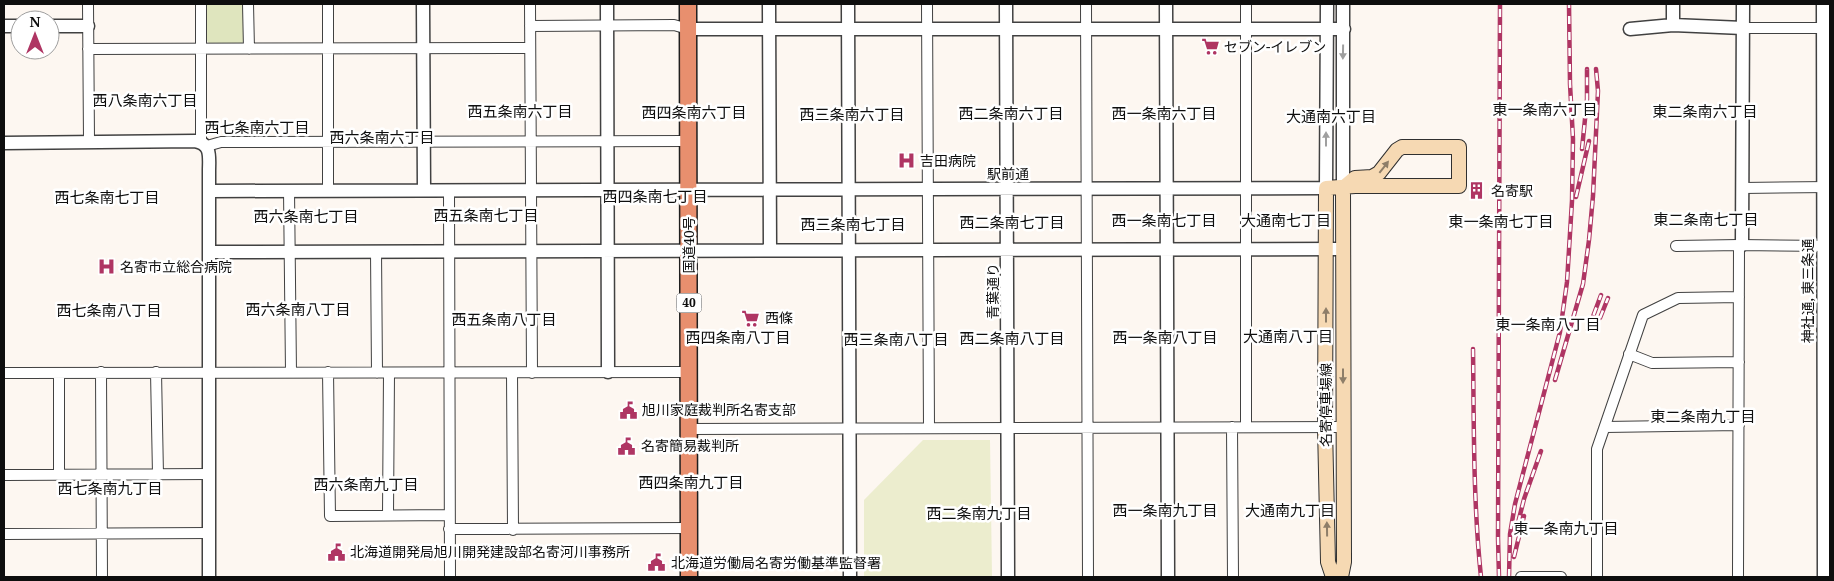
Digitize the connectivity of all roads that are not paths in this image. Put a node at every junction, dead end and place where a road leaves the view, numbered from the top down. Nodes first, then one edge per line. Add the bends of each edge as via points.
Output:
1 (88, 4) edge
2 (201, 4) edge
3 (248, 4) edge
4 (328, 4) edge
5 (422, 4) edge
6 (530, 4) edge
7 (607, 4) edge
8 (688, 4) edge
9 (769, 4) edge
10 (848, 4) edge
11 (928, 4) edge
12 (1006, 4) edge
13 (1086, 4) edge
14 (1166, 4) edge
15 (1246, 4) edge
16 (1327, 4) edge
17 (1343, 4) edge
18 (1673, 4) edge
19 (1743, 4) edge
20 (1823, 4) edge
21 (1673, 25) junction
22 (60, 26) edge
23 (88, 26) junction
24 (530, 26) junction
25 (607, 26) junction
26 (1630, 28) dead end
27 (1743, 28) junction
28 (1826, 28) edge
29 (688, 29) junction
30 (769, 29) junction
31 (849, 29) junction
32 (928, 29) junction
33 (1006, 29) junction
34 (1086, 29) junction
35 (1246, 29) junction
36 (1327, 29) junction
37 (1344, 29) junction
38 (1166, 30) junction
39 (530, 48) junction
40 (201, 49) junction
41 (249, 49) junction
42 (88, 50) junction
43 (328, 50) junction
44 (423, 50) junction
45 (89, 141) junction
46 (328, 141) junction
47 (423, 141) junction
48 (531, 141) junction
49 (607, 141) junction
50 (688, 141) junction
51 (4, 143) edge
52 (204, 144) junction
53 (1826, 187) edge
54 (1087, 188) junction
55 (1166, 188) junction
56 (1246, 188) junction
57 (1326, 188) junction
58 (1343, 188) junction
59 (1743, 188) junction
60 (850, 189) junction
61 (928, 189) junction
62 (1007, 189) junction
63 (289, 190) junction
64 (328, 190) junction
65 (424, 190) junction
66 (448, 190) junction
67 (531, 190) junction
68 (607, 190) junction
69 (689, 190) junction
70 (769, 190) junction
71 (209, 191) junction
72 (1741, 245) junction
73 (1676, 246) dead end
74 (1827, 246) edge
75 (1327, 248) junction
76 (928, 249) junction
77 (1008, 249) junction
78 (1087, 249) junction
79 (1167, 249) junction
80 (1246, 249) junction
81 (1343, 249) junction
82 (770, 250) junction
83 (850, 250) junction
84 (289, 251) junction
85 (376, 251) junction
86 (449, 251) junction
87 (532, 251) junction
88 (608, 251) junction
89 (689, 251) junction
90 (210, 252) junction
91 (1739, 298) junction
92 (1629, 354) junction
93 (1739, 362) junction
94 (101, 372) junction
95 (156, 372) junction
96 (210, 372) junction
97 (291, 372) junction
98 (328, 372) junction
99 (608, 372) junction
100 (688, 372) junction
101 (4, 373) edge
102 (59, 373) junction
103 (377, 373) junction
104 (388, 373) junction
105 (449, 373) junction
106 (512, 373) junction
107 (532, 373) junction
108 (1739, 425) junction
109 (1232, 427) junction
110 (1246, 427) junction
111 (1326, 427) junction
112 (1344, 427) junction
113 (1605, 427) junction
114 (849, 428) junction
115 (929, 428) junction
116 (1008, 428) junction
117 (1087, 428) junction
118 (1168, 428) junction
119 (689, 429) junction
120 (1827, 464) edge
121 (4, 474) edge
122 (59, 474) junction
123 (102, 474) junction
124 (210, 474) junction
125 (158, 475) junction
126 (388, 515) junction
127 (449, 515) junction
128 (689, 528) junction
129 (449, 529) junction
130 (512, 530) junction
131 (102, 533) junction
132 (210, 533) junction
133 (4, 534) edge
134 (1521, 576) edge
135 (102, 577) edge
136 (209, 577) edge
137 (450, 577) edge
138 (689, 577) edge
139 (850, 577) edge
140 (1008, 577) edge
141 (1088, 577) edge
142 (1168, 577) edge
143 (1233, 577) edge
144 (1333, 577) edge
145 (1341, 577) edge
146 (1561, 577) edge
147 (1597, 577) edge
148 (1738, 577) edge
149 (1824, 577) edge

1 - 23 street
2 - 40 street
3 - 41 street
4 - 43 street
5 - 44 street
6 - 24 street
7 - 25 street
8 - 29 highway, 国道40号 / 40
9 - 30 street
10 - 31 street
11 - 32 street
12 - 33 street, 青葉通り
13 - 34 street
14 - 38 street
15 - 35 street
16 - 36 street
17 - 37 street
18 - 21 street
19 - 27 street
20 - 28 street, 神社通, 東三条通
21 - 26 street
21 - 27 street
22 - 23 street
23 - 42 street
24 - 25 street
24 - 39 street
25 - 29 street via 674,25
25 - 49 street
27 - 28 street
27 - 59 street
28 - 53 street, 神社通, 東三条通
29 - 30 street
29 - 50 highway, 国道40号 / 40
30 - 31 street
30 - 70 street
31 - 32 street
31 - 60 street
32 - 33 street
32 - 61 street
33 - 34 street
33 - 62 street, 青葉通り
34 - 38 street
34 - 54 street
35 - 36 street
35 - 38 street
35 - 56 street
36 - 37 street
57 -> 36 street
37 -> 58 street
38 - 55 street
39 - 44 street
39 - 48 street
40 - 41 street
40 - 42 street
40 - 52 street
41 - 43 street
42 - 45 street
43 - 44 street
43 - 46 street
44 - 47 street
45 - 51 street
45 - 52 street
46 - 47 street
46 - 52 street
46 - 64 street
47 - 48 street
47 - 65 street
48 - 49 street
48 - 67 street
49 - 50 street
49 - 68 street
50 - 69 highway, 国道40号 / 40
52 - 71 street via 209,152
53 - 59 street
53 - 74 street, 神社通, 東三条通
54 - 55 street, 駅前通
54 - 62 street, 駅前通
54 - 78 street
55 - 56 street, 駅前通
55 - 79 street
56 - 57 street, 駅前通
56 - 80 street
57 - 58 main road
57 - 75 main road, 名寄停車場線
58 -> 58 main road via 1355,178 1379,173 1402,147 1459,147 1459,186
58 - 81 main road, 名寄停車場線
59 - 72 street
60 - 61 street, 駅前通
60 - 70 street, 駅前通
60 - 83 street
61 - 62 street, 駅前通
61 - 76 street
62 - 77 street, 青葉通り
63 - 64 street, 駅前通
63 - 71 street, 駅前通
63 - 84 street
64 - 65 street, 駅前通
65 - 66 street, 駅前通
66 - 67 street, 駅前通
66 - 86 street
67 - 68 street, 駅前通
67 - 87 street
68 - 69 street, 駅前通
68 - 88 street
69 - 70 street, 駅前通
69 - 89 highway, 国道40号 / 40
70 - 82 street
71 - 90 street
72 - 73 street
72 - 74 street
72 - 91 street
74 - 120 street, 神社通, 東三条通
75 - 80 street
75 - 81 street
111 -> 75 main road, 名寄停車場線
76 - 77 street
76 - 83 street
76 - 115 street
77 - 78 street
77 - 116 street, 青葉通り
78 - 79 street
78 - 117 street
79 - 80 street
79 - 118 street
80 - 110 street
81 -> 112 main road, 名寄停車場線
82 - 83 street
82 - 89 street
83 - 114 street
84 - 85 street
84 - 90 street
84 - 97 street
85 - 86 street
85 - 103 street
86 - 87 street
86 - 105 street
87 - 88 street
87 - 107 street
88 - 89 street
88 - 99 street
89 - 100 highway, 国道40号 / 40
90 - 96 street
91 - 92 street via 1678,298 1643,315
91 - 93 street
92 - 93 street via 1652,363
92 - 113 street
93 - 108 street
94 - 95 street
94 - 102 street
94 - 123 street
95 - 96 street
95 - 125 street
96 - 97 street
96 - 124 street
97 - 98 street
98 - 103 street
98 - 126 street via 330,516
99 - 100 street
99 - 107 street
100 - 119 highway, 国道40号 / 40
101 - 102 street
102 - 122 street
103 - 104 street
104 - 105 street
104 - 126 street
105 - 106 street
105 - 127 street
106 - 107 street
106 - 130 street
108 - 113 street
108 - 148 street
109 - 110 street
109 - 118 street
109 - 143 street
110 - 111 street
111 - 112 street
144 -> 111 main road, 名寄停車場線 via 1328,562
112 - 145 main road, 名寄停車場線 via 1344,562
113 - 147 street via 1597,449
114 - 115 street
114 - 119 street
114 - 139 street
115 - 116 street
116 - 117 street
116 - 140 street, 青葉通り
117 - 118 street
117 - 141 street
118 - 142 street
119 - 128 highway, 国道40号 / 40
120 - 149 street, 神社通, 東三条通
121 - 122 street
122 - 123 street
123 - 125 street
123 - 131 street
124 - 125 street
124 - 132 street
126 - 127 street
127 - 129 street
128 - 130 street
128 - 138 highway, 国道40号 / 40
129 - 130 street
129 - 137 street
131 - 132 street
131 - 133 street
131 - 135 street
132 - 136 street
134 - 146 street

